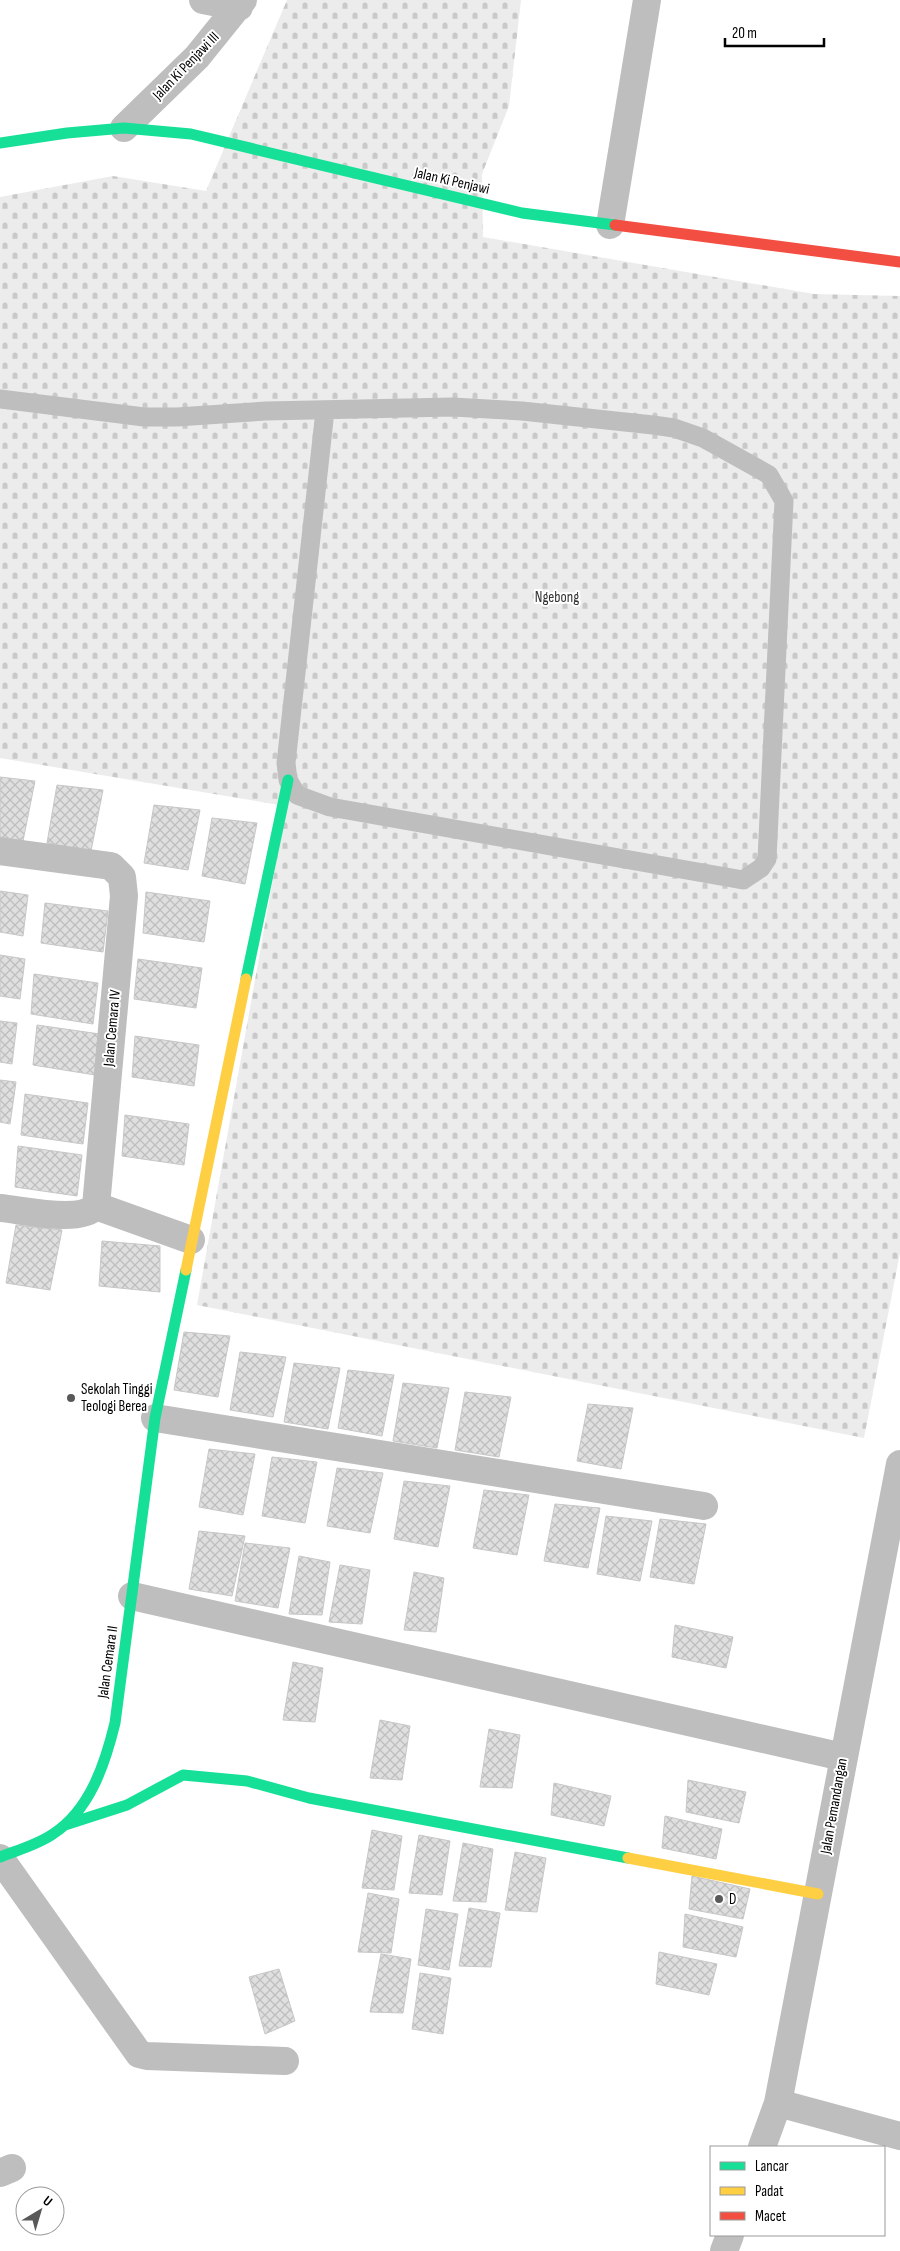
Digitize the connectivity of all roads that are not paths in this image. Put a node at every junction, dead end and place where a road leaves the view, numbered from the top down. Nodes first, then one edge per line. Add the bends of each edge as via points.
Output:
1 (203, 0) edge
2 (647, 0) edge
3 (241, 4) edge
4 (124, 128) junction
5 (0, 143) edge
6 (610, 225) junction
7 (900, 262) edge
8 (0, 398) edge
9 (325, 411) junction
10 (288, 780) junction
11 (0, 851) edge
12 (96, 1206) junction
13 (0, 1208) edge
14 (191, 1240) junction
15 (155, 1418) junction
16 (900, 1464) edge
17 (704, 1506) dead end
18 (132, 1596) junction
19 (843, 1756) junction
20 (65, 1825) junction
21 (0, 1858) edge
22 (818, 1894) junction
23 (285, 2061) dead end
24 (778, 2103) junction
25 (900, 2136) edge
26 (762, 2146) edge
27 (730, 2236) edge
28 (724, 2251) edge

1 - 3 street
2 - 6 street
3 - 4 street, Jalan Ki Penjawi III via 197,57
4 - 5 street, Jalan Ki Penjawi
4 - 6 street, Jalan Ki Penjawi via 191,134 522,213
6 - 7 street, Jalan Ki Penjawi
8 - 9 lane via 144,417
9 - 10 lane via 286,763
9 - 10 lane via 453,407 660,426 703,438 770,475 784,501 767,859 761,868 743,880 330,807 297,795
10 - 14 street, Jalan Cemara II
11 - 12 street, Jalan Cemara IV via 111,866 122,877 124,896
12 - 13 street via 91,1213 71,1217
12 - 14 street
14 - 15 street, Jalan Cemara II
15 - 17 street
15 - 18 street, Jalan Cemara II
16 - 19 street, Jalan Pemandangan
18 - 19 street
18 - 20 street, Jalan Cemara II via 115,1723 105,1764 88,1795
19 - 22 street, Jalan Pemandangan
20 - 21 street, Jalan Cemara II via 38,1842
20 - 22 street via 127,1805 183,1775 247,1782 308,1798
21 - 23 street via 139,2054
22 - 24 street, Jalan Pemandangan
24 - 25 street
24 - 26 street, Jalan Pemandangan
27 - 28 street

